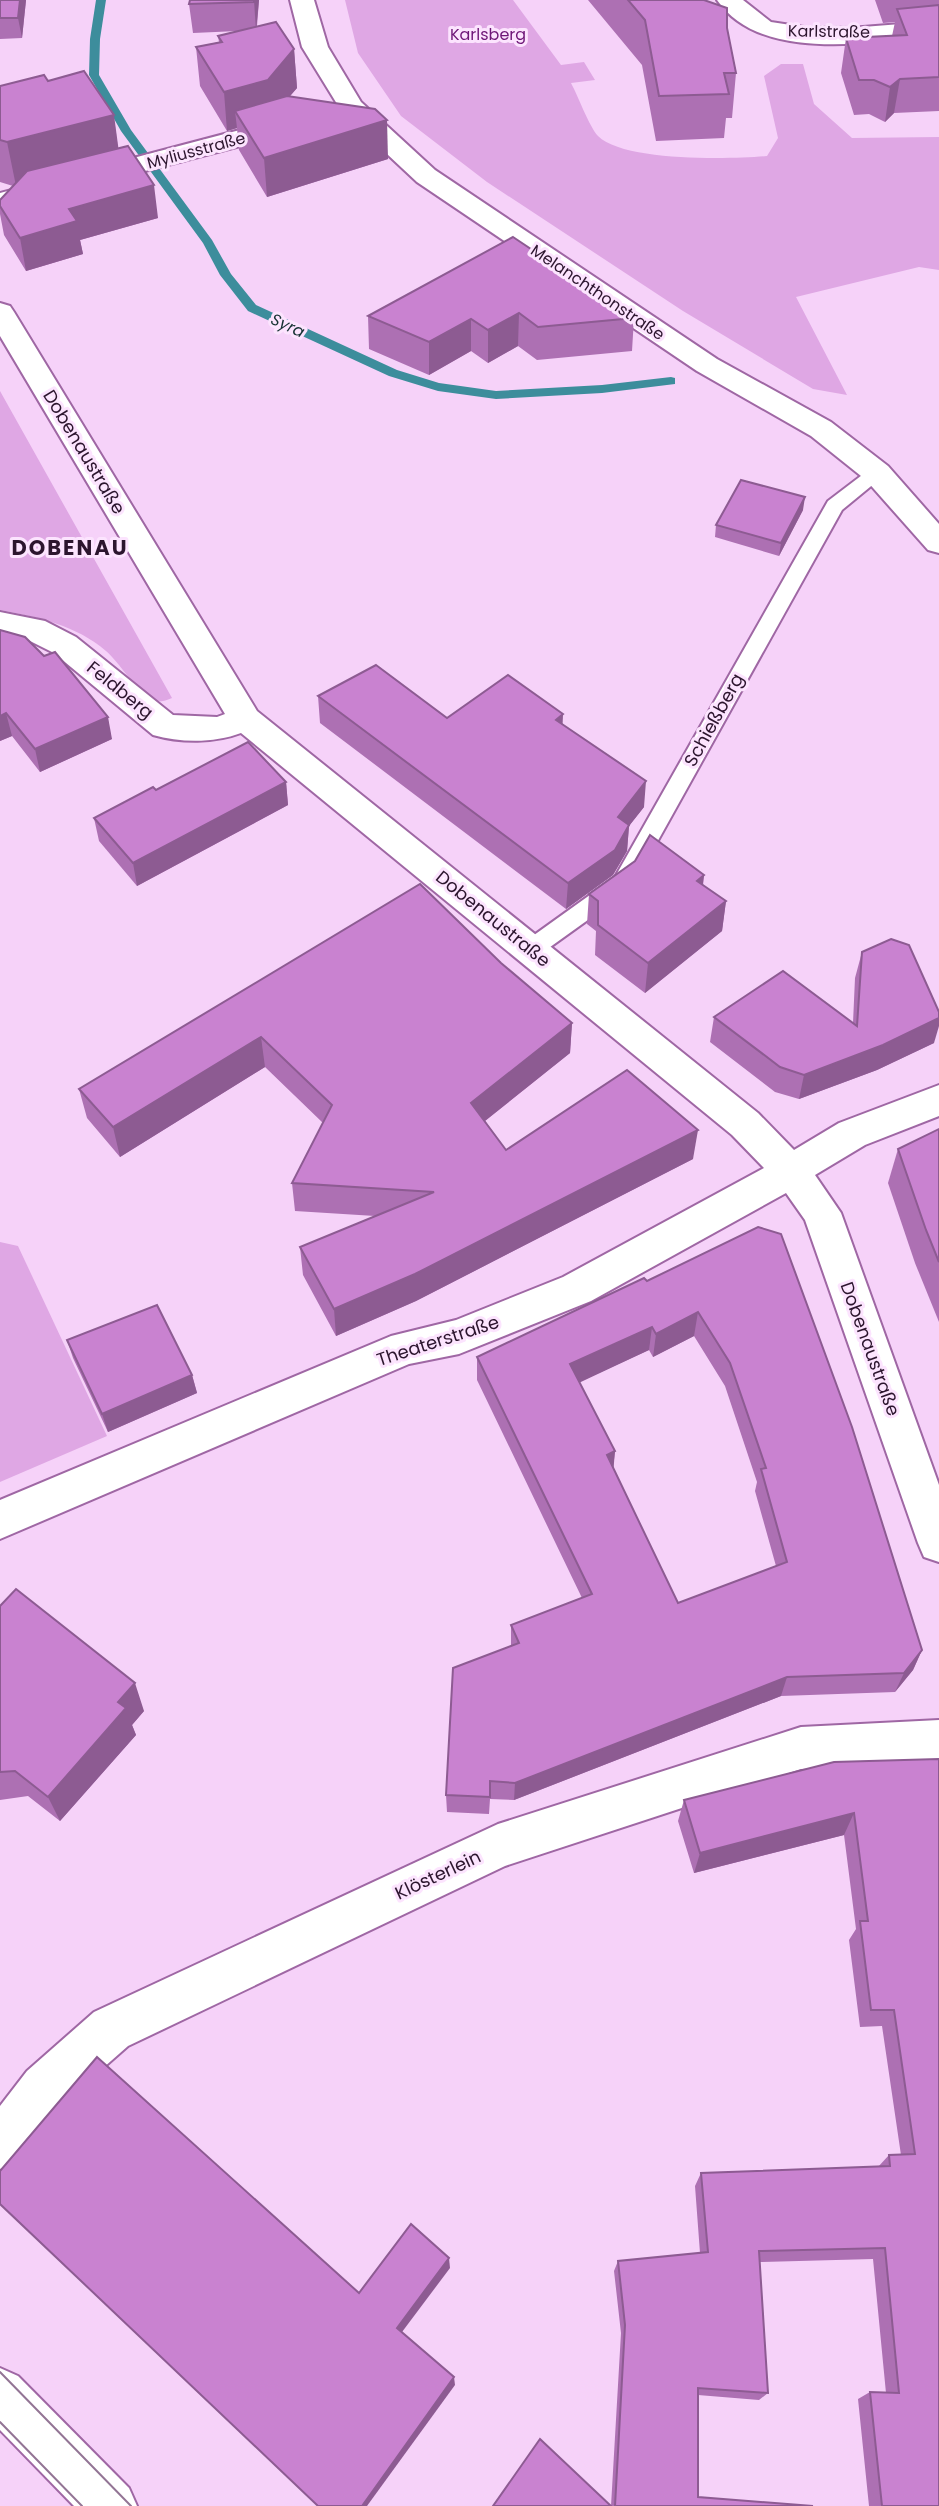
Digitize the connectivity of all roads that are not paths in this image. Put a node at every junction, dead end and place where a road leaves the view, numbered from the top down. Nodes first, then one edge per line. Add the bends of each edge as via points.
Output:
1 (302, 0) edge
2 (729, 0) edge
3 (939, 29) edge
4 (332, 112) junction
5 (0, 201) edge
6 (0, 312) edge
7 (877, 473) junction
8 (939, 543) edge
9 (0, 623) edge
10 (245, 719) junction
11 (531, 949) junction
12 (939, 1100) edge
13 (791, 1171) junction
14 (0, 1520) edge
15 (939, 1543) edge
16 (939, 1741) edge
17 (0, 2145) edge
18 (0, 2394) edge
19 (111, 2506) edge

1 - 4 street, Melanchthonstraße
2 - 3 street, Karlstraße via 760,26 793,33
4 - 5 street, Myliusstraße
4 - 7 street, Melanchthonstraße via 707,365 821,429
6 - 10 street, Dobenaustraße
7 - 8 street, Melanchthonstraße
7 - 11 lane, Schießberg via 835,506 623,883
9 - 10 street, Feldberg via 34,629 65,645 165,727 219,729
10 - 11 street, Dobenaustraße
11 - 13 street, Dobenaustraße via 745,1124
12 - 13 street, Theaterstraße via 852,1134
13 - 14 street, Theaterstraße via 577,1289 460,1337 405,1348
13 - 15 street, Dobenaustraße via 822,1213
16 - 17 street, Klösterlein via 801,1748 498,1846 111,2029 44,2088
18 - 19 street

